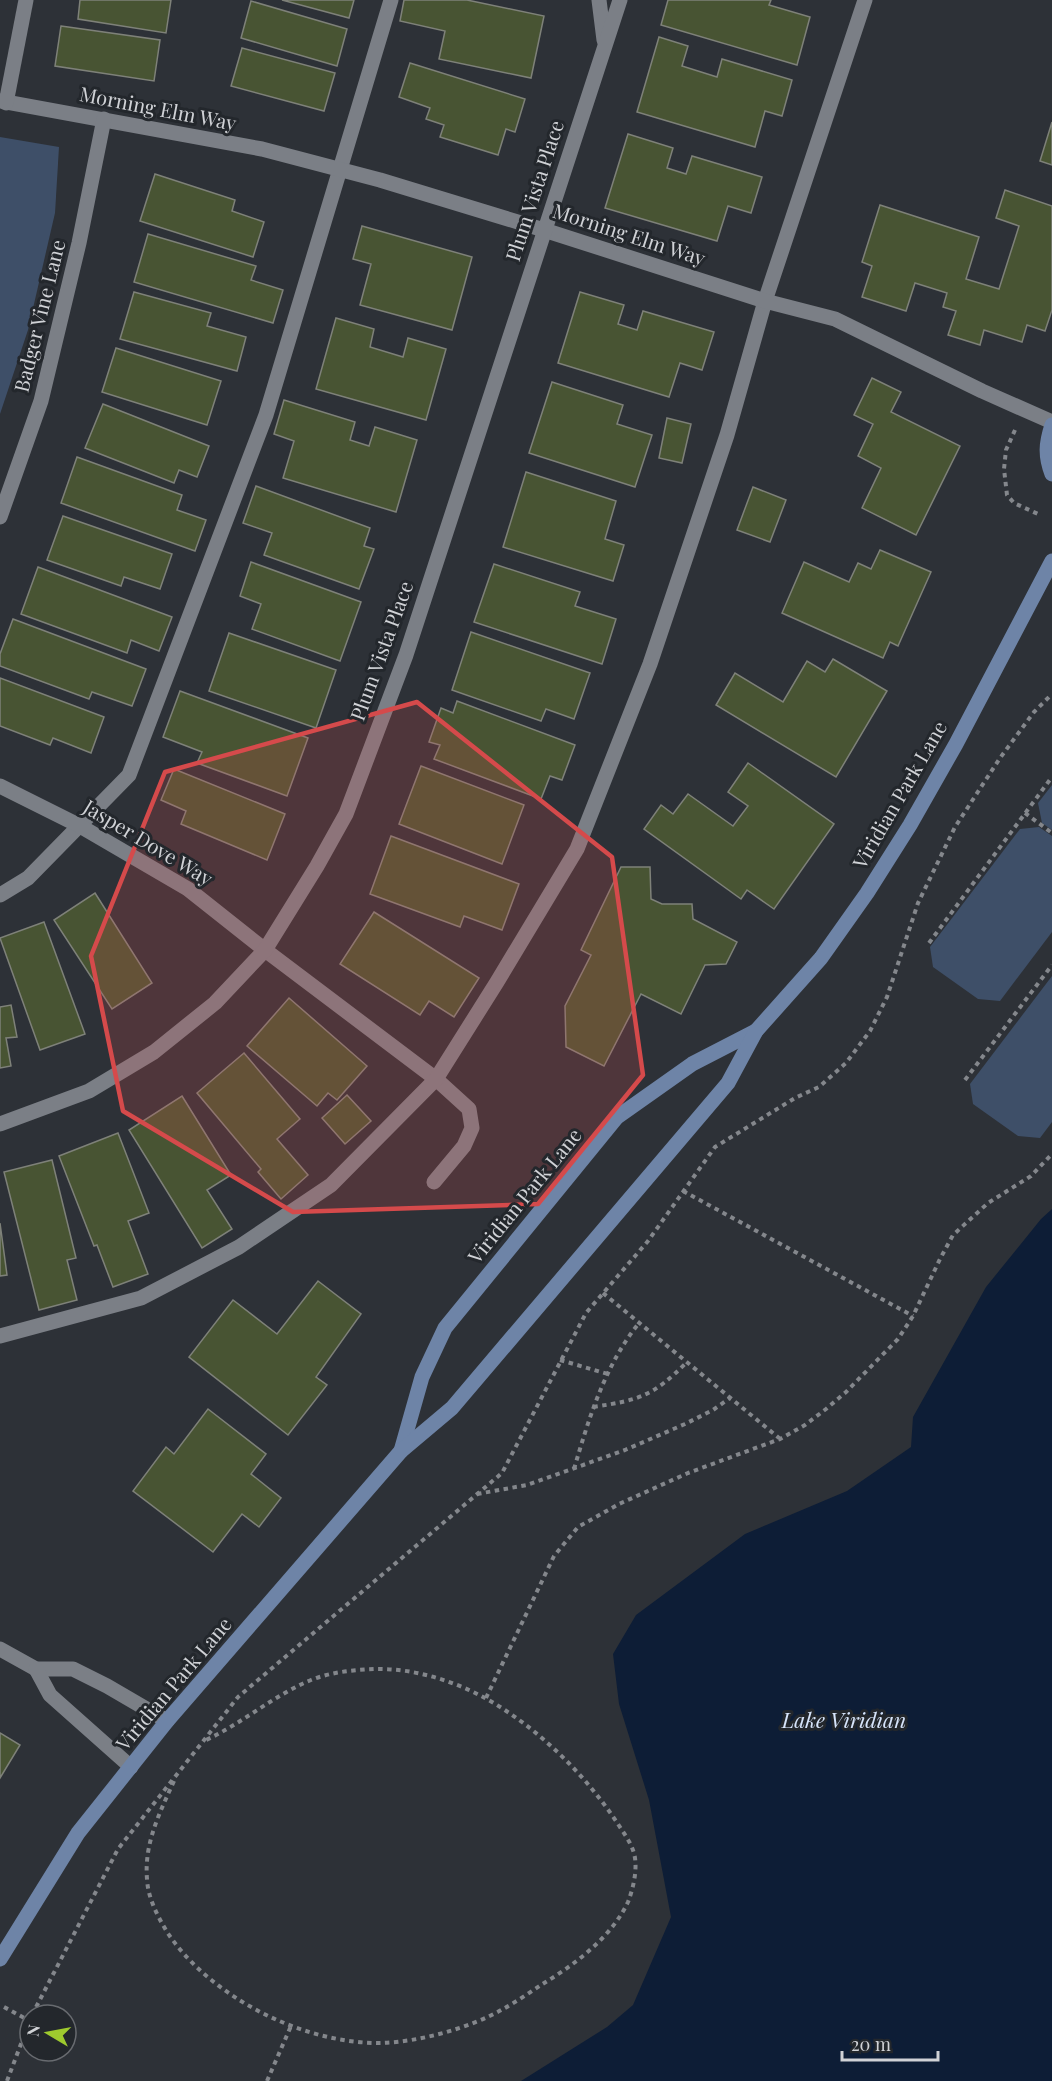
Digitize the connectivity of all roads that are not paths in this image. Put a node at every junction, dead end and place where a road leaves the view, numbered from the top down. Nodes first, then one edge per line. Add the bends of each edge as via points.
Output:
1 (26, 0) edge
2 (392, 0) edge
3 (599, 0) edge
4 (620, 0) edge
5 (864, 0) edge
6 (605, 46) junction
7 (3, 102) edge
8 (104, 119) junction
9 (340, 170) junction
10 (544, 230) junction
11 (765, 301) junction
12 (1052, 424) edge
13 (1052, 474) edge
14 (0, 518) edge
15 (1052, 561) edge
16 (0, 786) edge
17 (80, 826) junction
18 (0, 895) edge
19 (266, 950) junction
20 (756, 1031) junction
21 (436, 1079) junction
22 (0, 1124) edge
23 (434, 1182) dead end
24 (0, 1336) edge
25 (401, 1451) junction
26 (0, 1649) edge
27 (36, 1669) junction
28 (167, 1721) junction
29 (131, 1767) junction
30 (0, 1959) edge

1 - 7 street
2 - 9 street
3 - 6 street, Plum Vista Place
4 - 6 street, Plum Vista Place
5 - 11 street
6 - 10 street, Plum Vista Place
7 - 8 street, Morning Elm Way
8 - 9 street, Morning Elm Way via 262,149
8 - 14 street, Badger Vine Lane via 41,401
9 - 10 street, Morning Elm Way
9 - 17 street via 267,415 129,775
10 - 11 street, Morning Elm Way
10 - 19 street, Plum Vista Place via 406,655 345,814
11 - 12 street, Morning Elm Way via 835,319
11 - 21 street via 727,435 650,664 577,849
12 - 13 street via 1047,442 1047,462
15 - 20 street, Viridian Park Lane via 904,835 821,958
16 - 17 street, Jasper Dove Way
17 - 18 street via 28,878
17 - 19 street, Jasper Dove Way via 188,888
19 - 21 street, Jasper Dove Way
19 - 22 street, Plum Vista Place via 215,1003 154,1052 89,1091
20 - 25 street, Viridian Park Lane via 721,1092 452,1408
20 - 25 street, Viridian Park Lane via 692,1064 617,1117 445,1328 423,1377
21 - 23 street, Jasper Dove Way via 469,1109 472,1128 464,1146
21 - 24 street via 331,1185 239,1247 141,1298
25 - 28 street, Viridian Park Lane
26 - 27 street
27 - 28 street via 73,1670
27 - 29 street via 50,1695
28 - 29 street, Viridian Park Lane
29 - 30 street, Viridian Park Lane via 78,1833

